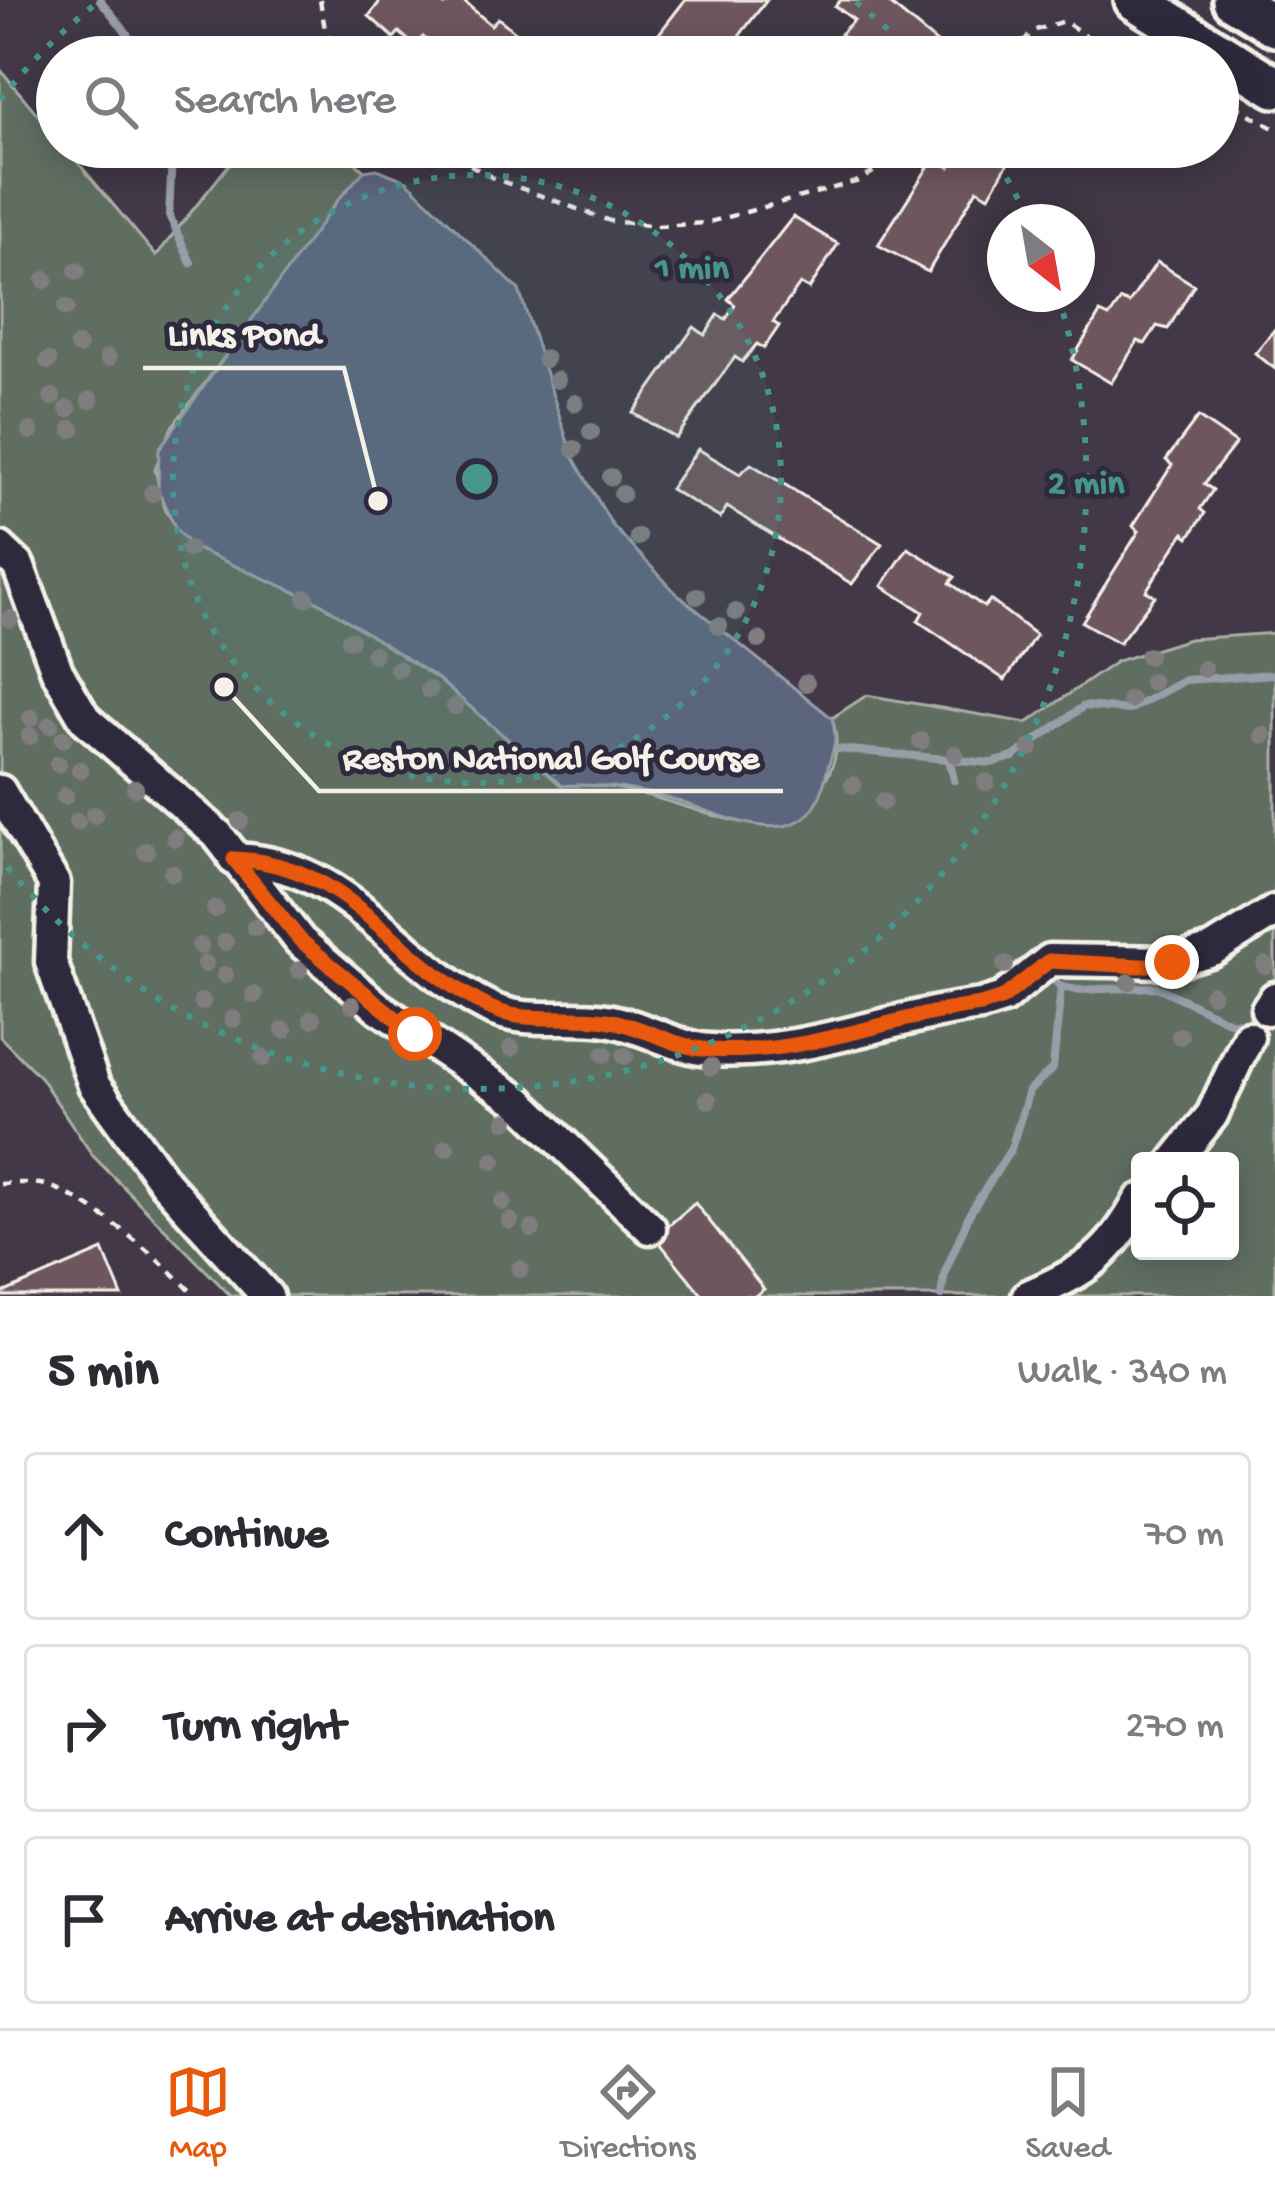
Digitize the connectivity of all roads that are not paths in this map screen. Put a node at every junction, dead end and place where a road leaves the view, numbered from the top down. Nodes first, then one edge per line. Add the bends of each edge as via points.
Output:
1 (1135, 0) edge
2 (1233, 0) edge
3 (1275, 26) edge
4 (1193, 36) edge
5 (1239, 65) edge
6 (1275, 87) edge
7 (0, 548) edge
8 (0, 791) edge
9 (234, 859) junction
10 (1275, 911) edge
11 (1248, 1037) dead end
12 (1181, 1152) edge
13 (1131, 1217) edge
14 (650, 1228) dead end
15 (266, 1296) edge
16 (1028, 1296) edge

1 - 4 main road
2 - 3 main road
5 - 6 main road
7 - 9 lane via 18,565 57,671 86,718 217,834
8 - 15 lane via 54,883 51,962 94,1085 154,1170
9 - 10 lane via 286,866 338,888 401,950 495,1011 608,1020 708,1050 830,1041 981,1005 1003,998 1049,961 1172,962 1212,950
9 - 14 lane via 333,970 520,1102
11 - 12 lane via 1212,1115
13 - 16 lane via 1115,1246 1084,1270

